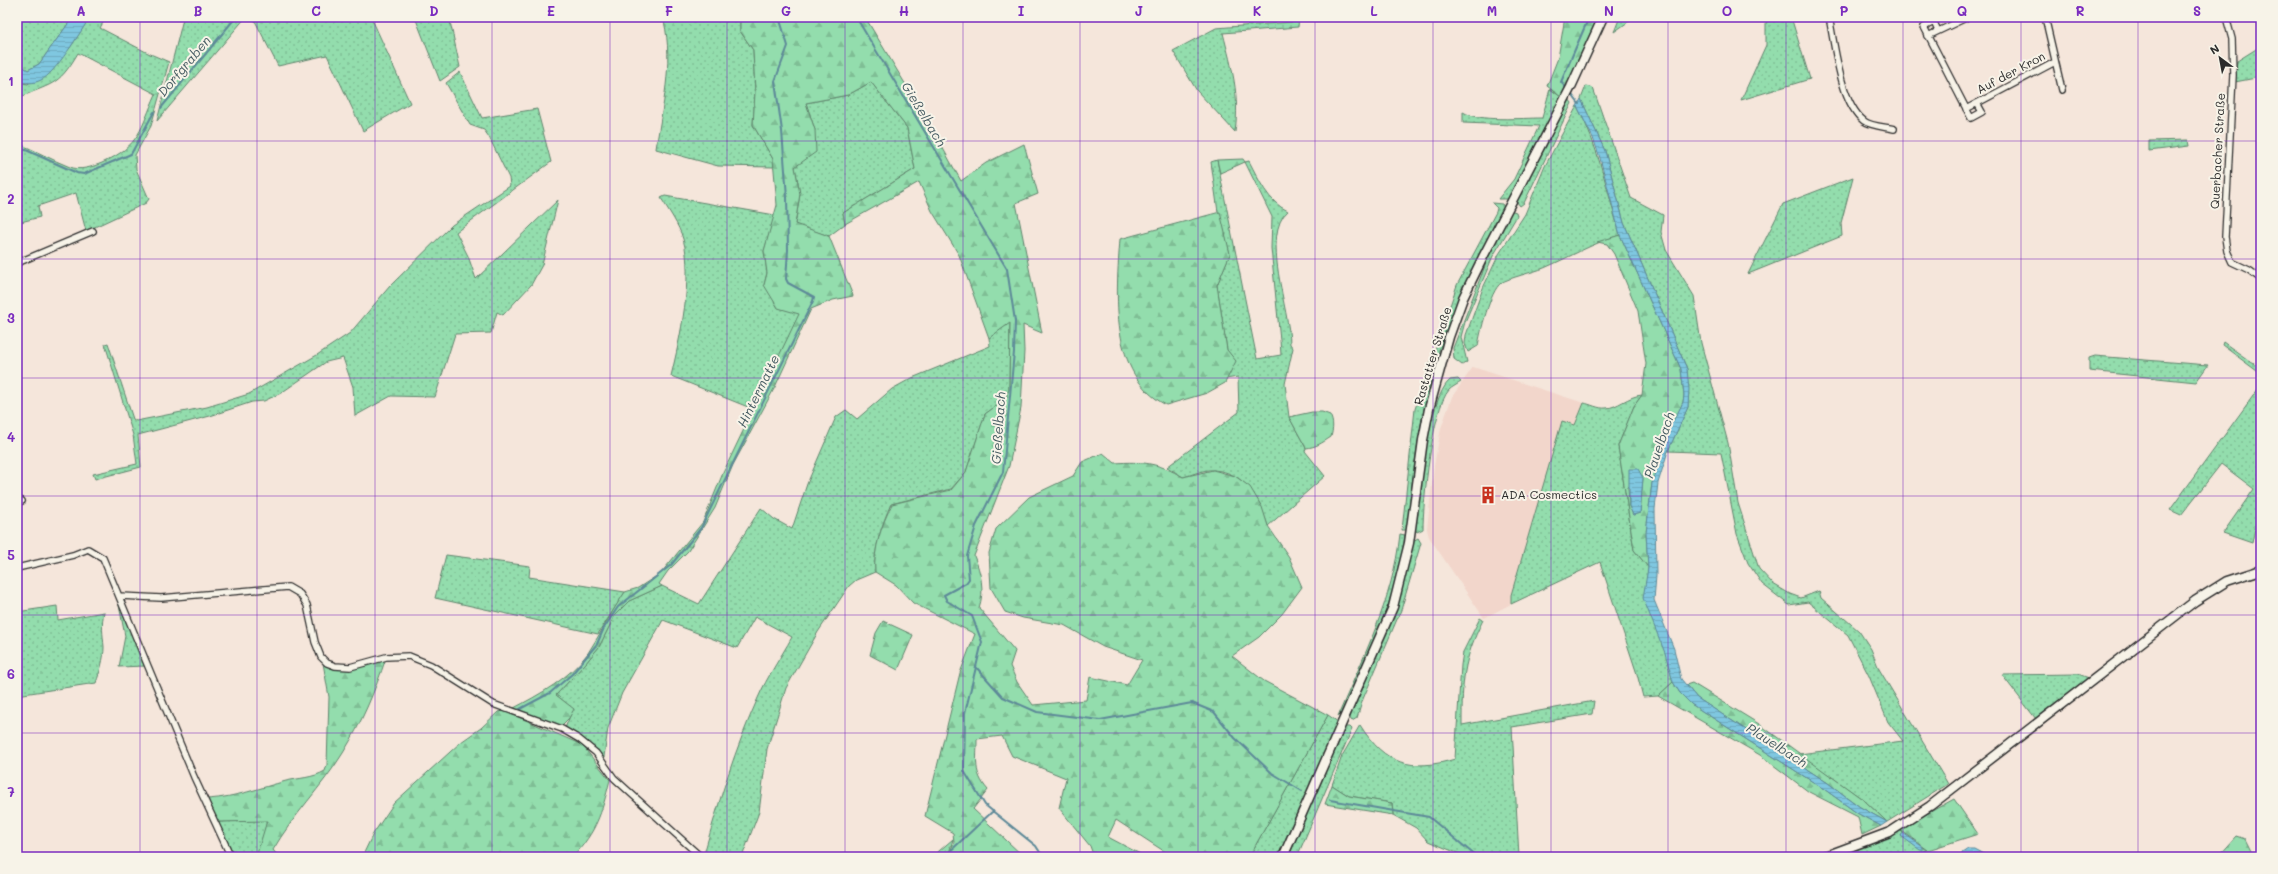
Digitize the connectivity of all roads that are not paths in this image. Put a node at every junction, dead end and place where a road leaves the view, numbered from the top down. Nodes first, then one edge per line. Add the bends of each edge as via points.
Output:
1 (1603, 17) edge
2 (1829, 17) edge
3 (1968, 17) edge
4 (2045, 17) edge
5 (2226, 17) edge
6 (1938, 31) junction
7 (1928, 36) junction
8 (2055, 62) junction
9 (2062, 90) dead end
10 (1977, 103) junction
11 (1966, 109) junction
12 (1894, 129) dead end
13 (93, 231) dead end
14 (17, 263) edge
15 (2261, 279) edge
16 (17, 568) edge
17 (2261, 570) edge
18 (120, 596) junction
19 (231, 857) edge
20 (701, 857) edge
21 (1283, 857) edge
22 (1823, 857) edge

1 - 21 main road, Rastatter Straße via 1571,87 1463,298 1449,337 1423,440 1403,572 1393,607
2 - 12 street via 1841,75 1852,109 1865,122
3 - 6 street
4 - 8 street, Auf der Kron
5 - 15 street, Querbacher Straße via 2232,40 2233,75 2225,237 2232,262
6 - 7 street
6 - 7 street via 1934,22 1924,27
7 - 11 street
8 - 9 street, Auf der Kron
8 - 10 street, Auf der Kron
10 - 11 street, Auf der Kron
10 - 11 street, Auf der Kron via 1982,112 1971,118
13 - 14 street
16 - 18 street via 88,549 103,558
17 - 22 main road via 2242,574 2194,600 1930,806 1890,832
18 - 19 street via 194,777
18 - 20 street via 161,598 288,587 300,594 307,605 320,657 327,663 350,667 386,657 409,656 431,665 493,704 562,729 596,753 614,778

